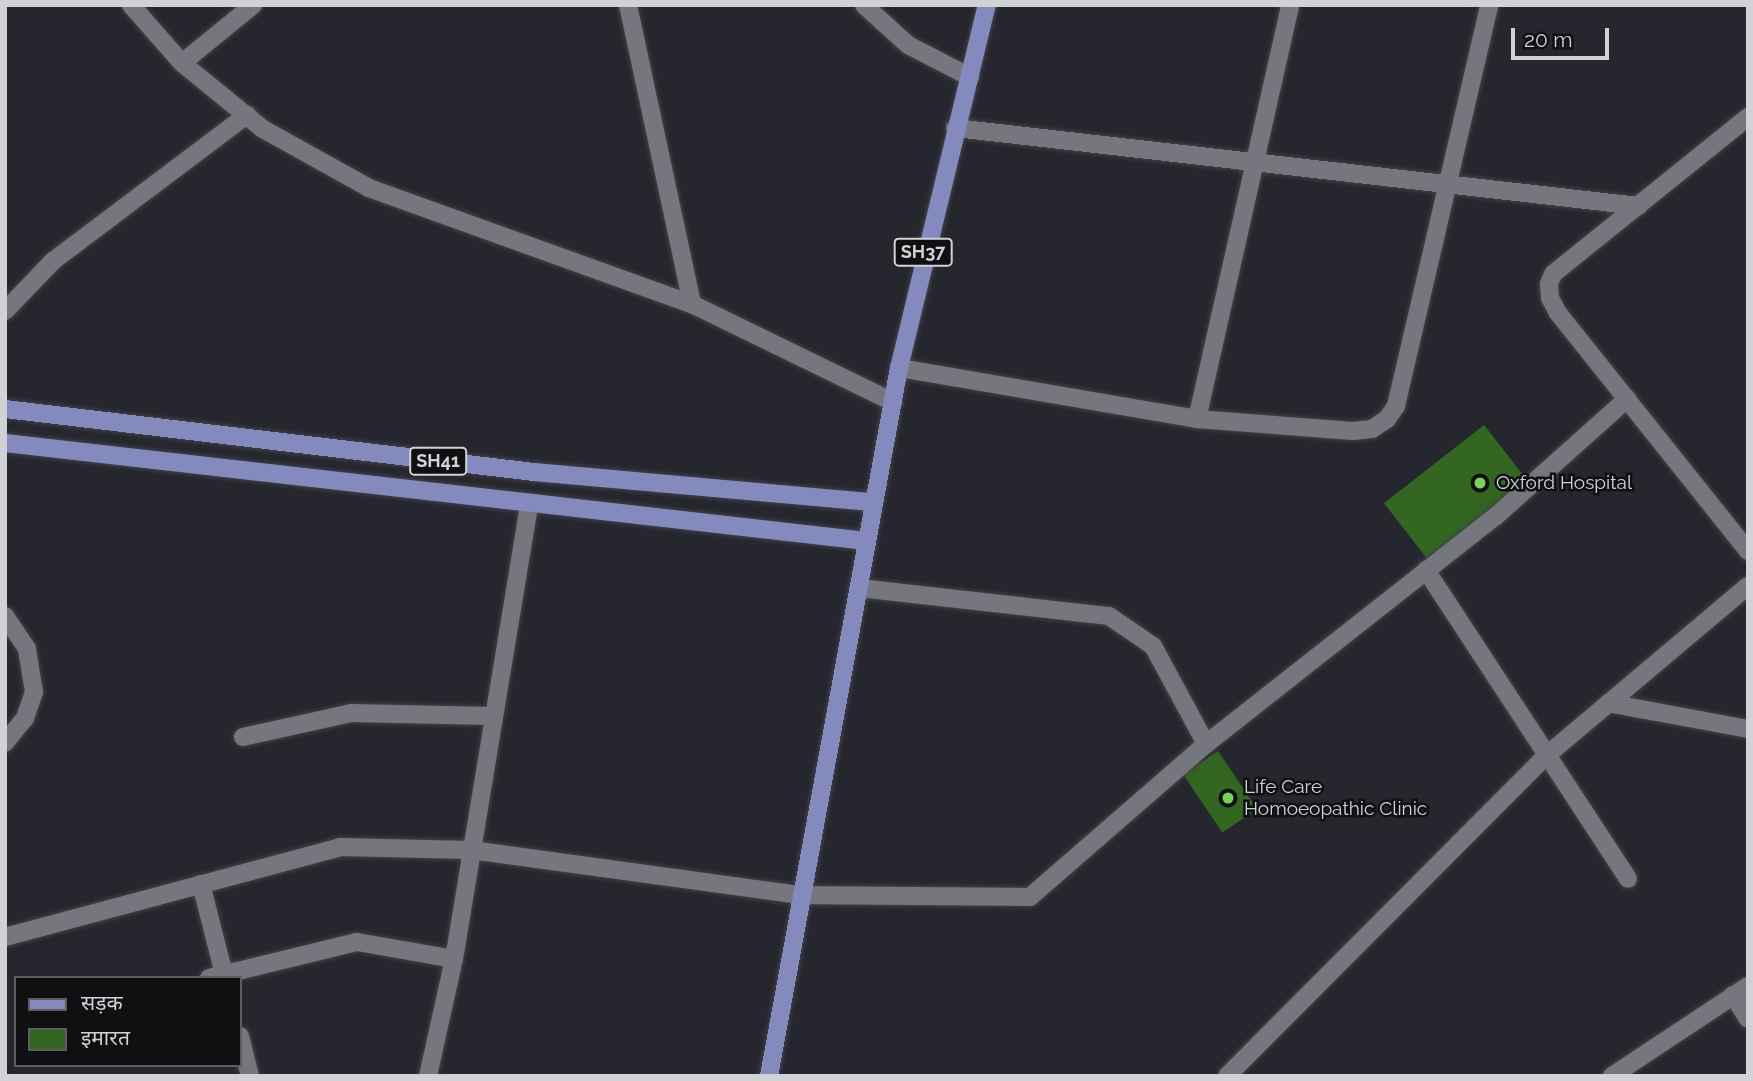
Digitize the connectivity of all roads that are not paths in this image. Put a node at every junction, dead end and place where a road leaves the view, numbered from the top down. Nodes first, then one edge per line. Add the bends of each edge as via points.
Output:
1 (131, 5) edge
2 (253, 5) edge
3 (628, 5) edge
4 (864, 5) edge
5 (986, 5) edge
6 (1290, 5) edge
7 (1489, 5) edge
8 (182, 63) junction
9 (970, 77) junction
10 (247, 115) junction
11 (1748, 117) edge
12 (955, 128) junction
13 (1252, 161) junction
14 (1447, 187) junction
15 (1639, 206) junction
16 (692, 304) junction
17 (5, 311) edge
18 (899, 368) junction
19 (1627, 399) junction
20 (893, 402) junction
21 (5, 409) edge
22 (1197, 419) junction
23 (5, 443) edge
24 (872, 502) junction
25 (528, 506) junction
26 (866, 541) junction
27 (1748, 551) edge
28 (1426, 570) junction
29 (1748, 586) edge
30 (859, 588) junction
31 (5, 616) edge
32 (1608, 703) junction
33 (492, 716) junction
34 (1748, 729) edge
35 (243, 737) dead end
36 (5, 743) edge
37 (1206, 744) junction
38 (1547, 755) junction
39 (471, 850) junction
40 (1628, 879) dead end
41 (201, 884) junction
42 (799, 895) junction
43 (5, 937) edge
44 (454, 959) junction
45 (219, 976) edge
46 (1741, 991) edge
47 (1748, 1019) edge
48 (242, 1044) edge
49 (250, 1076) edge
50 (428, 1076) edge
51 (769, 1076) edge
52 (1227, 1076) edge
53 (1612, 1076) edge

1 - 8 street
2 - 8 street
3 - 16 street
4 - 9 street via 908,44
5 - 9 main road, SH37
6 - 13 street
7 - 14 street
8 - 10 street
9 - 12 main road, SH37
10 - 16 street via 263,129 369,188
10 - 17 street via 53,261
11 - 15 street
12 - 13 street
12 - 18 main road, SH37
13 - 14 street
13 - 22 street
14 - 15 street
14 - 22 street via 1396,406 1387,419 1371,429 1353,431
15 - 19 street via 1553,274 1549,284 1558,313
16 - 20 street
18 - 20 main road, SH37
18 - 22 street
19 - 27 street
19 - 28 street via 1496,516
20 - 24 main road, SH37
21 - 24 main road, SH41 via 534,472
23 - 25 main road, SH41
24 - 26 main road
25 - 26 main road, SH41
25 - 33 street
26 - 30 main road
28 - 37 street
28 - 38 street
29 - 32 street
30 - 37 street via 1109,616 1153,646
30 - 42 main road
31 - 36 street via 27,649 34,692 25,718
32 - 34 street
32 - 38 street
33 - 35 street via 351,713
33 - 39 street
37 - 42 street via 1030,897
38 - 40 street
38 - 52 street
39 - 41 street via 340,847
39 - 42 street
39 - 44 street
41 - 43 street
41 - 45 street
42 - 51 main road
44 - 45 street via 357,942
44 - 50 street
46 - 47 street
46 - 53 street
48 - 49 street

